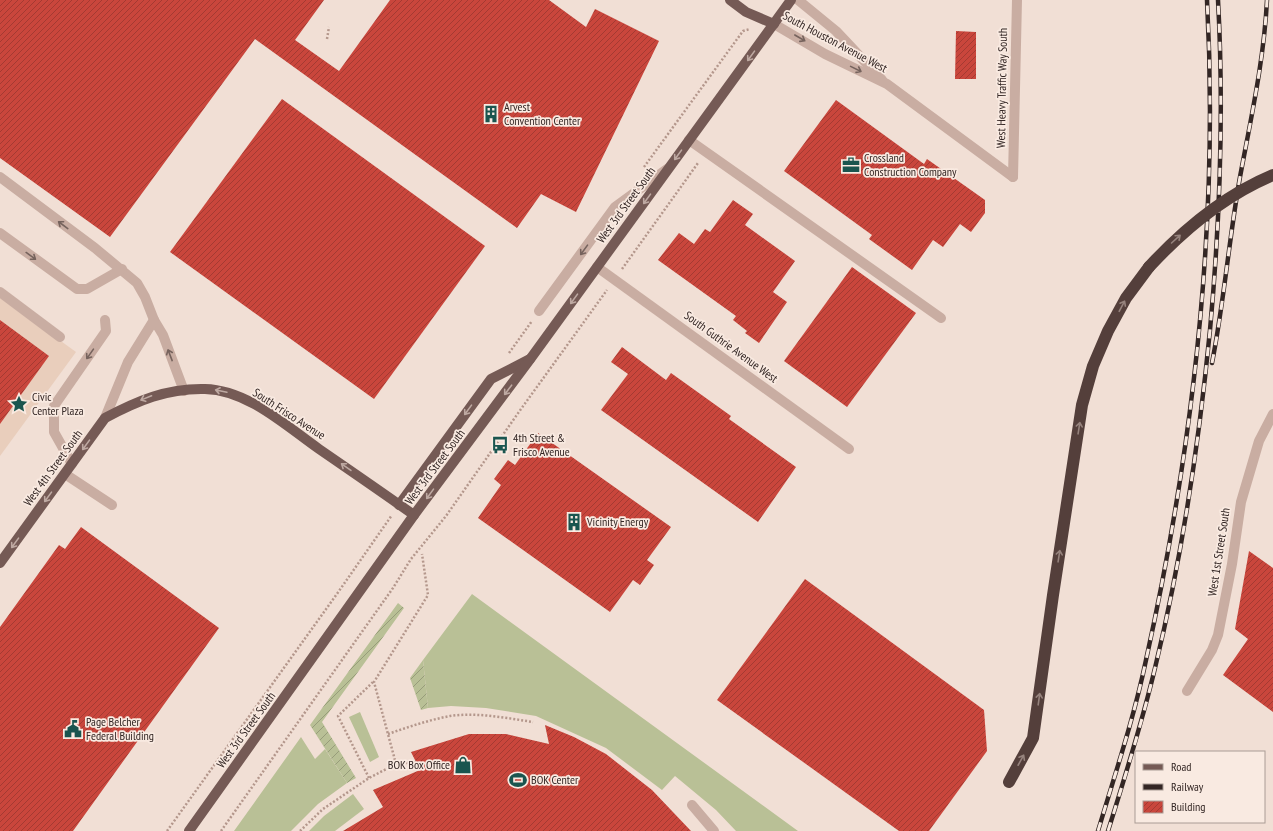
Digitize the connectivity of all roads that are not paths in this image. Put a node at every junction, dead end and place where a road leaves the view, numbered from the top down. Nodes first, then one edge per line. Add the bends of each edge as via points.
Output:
1 (730, 0) edge
2 (791, 0) edge
3 (798, 0) edge
4 (1017, 0) edge
5 (774, 24) junction
6 (886, 84) junction
7 (689, 140) junction
8 (669, 167) junction
9 (1273, 175) edge
10 (0, 177) edge
11 (1013, 177) joint
12 (0, 233) edge
13 (597, 267) junction
14 (122, 269) junction
15 (0, 292) edge
16 (539, 311) road end
17 (941, 318) dead end
18 (105, 320) dead end
19 (154, 320) junction
20 (60, 336) dead end
21 (531, 358) junction
22 (184, 391) junction
23 (1273, 414) edge
24 (105, 418) junction
25 (849, 449) dead end
26 (72, 464) junction
27 (65, 474) junction
28 (112, 505) dead end
29 (399, 505) junction
30 (414, 515) junction
31 (0, 563) edge
32 (1187, 691) dead end
33 (1010, 782) dead end
34 (692, 805) dead end
35 (188, 831) edge
36 (714, 831) edge

1 - 5 main road, South Houston Avenue West via 746,12
2 - 5 main road, West 3rd Street South
3 - 6 street, South Houston Avenue West via 836,31
4 - 11 street, West Heavy Traffic Way South
5 -> 6 street, South Houston Avenue West via 825,54
5 -> 7 main road, West 3rd Street South
6 - 11 street, South Houston Avenue West
7 -> 8 main road, West 3rd Street South
7 - 17 street
8 -> 13 main road, West 3rd Street South
8 -> 16 street, West 3rd Street South via 615,207
33 -> 9 highway, bridge via 1033,738 1082,405 1108,331 1126,298 1149,267 1197,220 1230,198
14 -> 10 street
12 -> 14 street via 77,289 87,289
13 -> 21 main road, West 3rd Street South
13 - 25 street, South Guthrie Avenue West
14 - 19 street via 137,283
15 - 20 street
18 -> 26 street via 106,331 54,406 54,432
22 -> 19 street via 163,335
19 - 24 street via 125,368
21 -> 29 main road via 491,379
21 -> 30 main road, West 3rd Street South
22 -> 24 main road, West 4th Street South via 158,393
29 -> 22 main road, South Frisco Avenue via 256,405 224,391
23 - 32 street, West 1st Street South via 1259,441 1241,502 1218,635 1210,655
24 -> 26 main road, West 4th Street South
26 - 27 main road, West 4th Street South
27 - 28 street
27 -> 31 main road, West 4th Street South
29 - 30 main road, South Frisco Avenue
30 - 35 main road, West 3rd Street South
34 - 36 street

